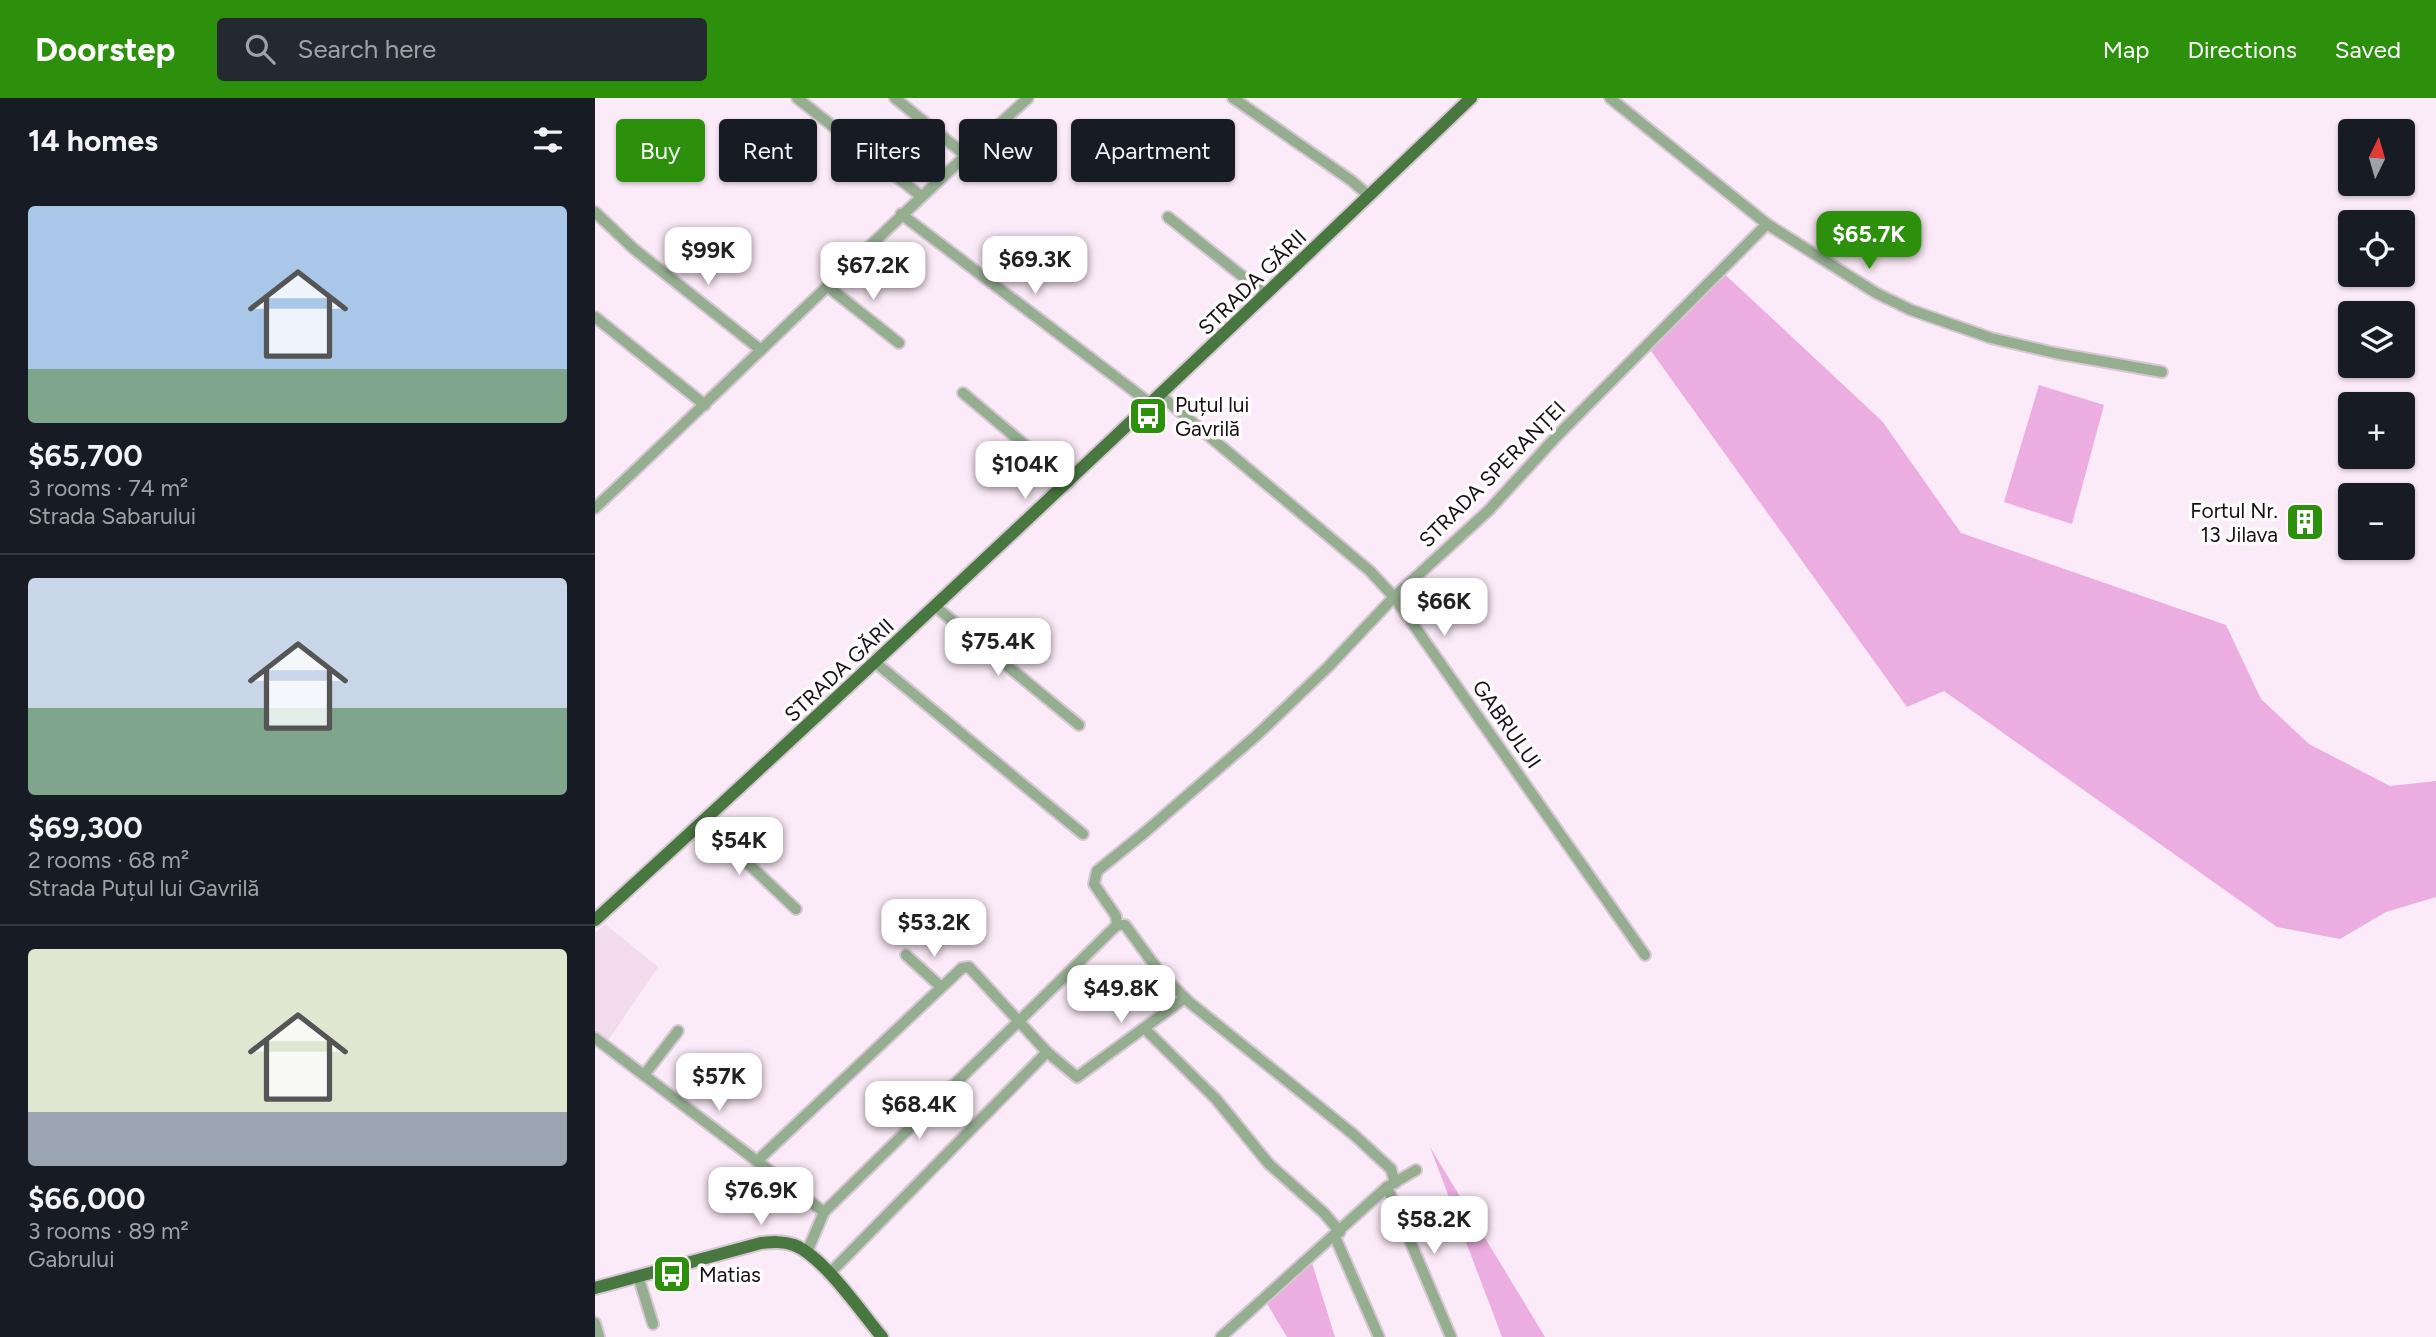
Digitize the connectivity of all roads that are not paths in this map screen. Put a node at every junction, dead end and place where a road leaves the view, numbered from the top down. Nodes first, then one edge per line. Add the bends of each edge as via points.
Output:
1 (797, 98) edge
2 (895, 98) edge
3 (1028, 98) edge
4 (1233, 98) edge
5 (1471, 98) edge
6 (1610, 98) edge
7 (1005, 119) edge
8 (959, 150) edge
9 (959, 161) edge
10 (921, 196) junction
11 (1369, 196) junction
12 (595, 212) edge
13 (901, 214) junction
14 (1168, 217) dead end
15 (1767, 224) junction
16 (827, 286) junction
17 (1266, 295) junction
18 (595, 317) edge
19 (899, 343) dead end
20 (761, 351) junction
21 (2162, 372) dead end
22 (963, 393) dead end
23 (1155, 400) junction
24 (705, 405) junction
25 (1069, 482) junction
26 (595, 508) edge
27 (1394, 597) junction
28 (936, 607) junction
29 (876, 663) junction
30 (1079, 725) dead end
31 (703, 821) junction
32 (1083, 834) dead end
33 (796, 909) dead end
34 (595, 920) edge
35 (1121, 925) junction
36 (906, 955) dead end
37 (1645, 955) dead end
38 (941, 987) junction
39 (1185, 998) junction
40 (1017, 1020) junction
41 (1144, 1028) junction
42 (678, 1031) dead end
43 (595, 1038) edge
44 (1047, 1052) junction
45 (644, 1075) junction
46 (757, 1161) junction
47 (1416, 1170) dead end
48 (1391, 1185) junction
49 (824, 1212) junction
50 (1338, 1234) junction
51 (807, 1252) junction
52 (829, 1273) junction
53 (638, 1276) junction
54 (595, 1288) edge
55 (595, 1323) edge
56 (653, 1324) dead end
57 (599, 1337) edge
58 (882, 1337) edge
59 (1221, 1337) edge
60 (1379, 1337) edge
61 (1451, 1337) edge

1 - 10 street
2 - 8 street
3 - 7 street
4 - 11 street
5 - 11 main road, STRADA GĂRII
6 - 15 street
9 - 10 street
10 - 13 street
11 - 17 main road, STRADA GĂRII
12 - 20 street
13 - 16 street
13 - 23 street, GABRULUI
14 - 17 street
15 - 21 street via 1876,293 1951,325 2030,348
15 - 27 street, STRADA SPERANȚEI via 1489,510
16 - 19 street
16 - 20 street
17 - 23 main road, STRADA GĂRII
18 - 24 street
20 - 24 street
22 - 25 street
23 - 25 main road, STRADA GĂRII
23 - 27 street, GABRULUI via 1370,571
24 - 26 street
25 - 28 main road, STRADA GĂRII
27 - 35 street, STRADA SPERANȚEI via 1257,735 1097,871 1094,884
27 - 37 street, GABRULUI
28 - 29 main road, STRADA GĂRII
28 - 30 street
29 - 31 main road, STRADA GĂRII
29 - 32 street
31 - 33 street
31 - 34 main road, STRADA GĂRII
35 - 39 street, STRADA SPERANȚEI
35 - 40 street
36 - 38 street
38 - 40 street via 969,967
38 - 46 street
39 - 41 street
39 - 48 street, STRADA SPERANȚEI via 1353,1134 1391,1169
40 - 44 street
40 - 49 street
41 - 44 street via 1077,1077
41 - 50 street via 1216,1099 1269,1164 1324,1213
42 - 45 street
43 - 45 street
44 - 52 street
45 - 46 street
46 - 49 street
47 - 48 street
48 - 50 street
48 - 61 street, STRADA SPERANȚEI
49 - 51 street
50 - 59 street
50 - 60 street
51 - 52 main road
51 - 53 main road via 786,1243 761,1243
52 - 58 main road
53 - 54 main road
53 - 56 street
55 - 57 street

